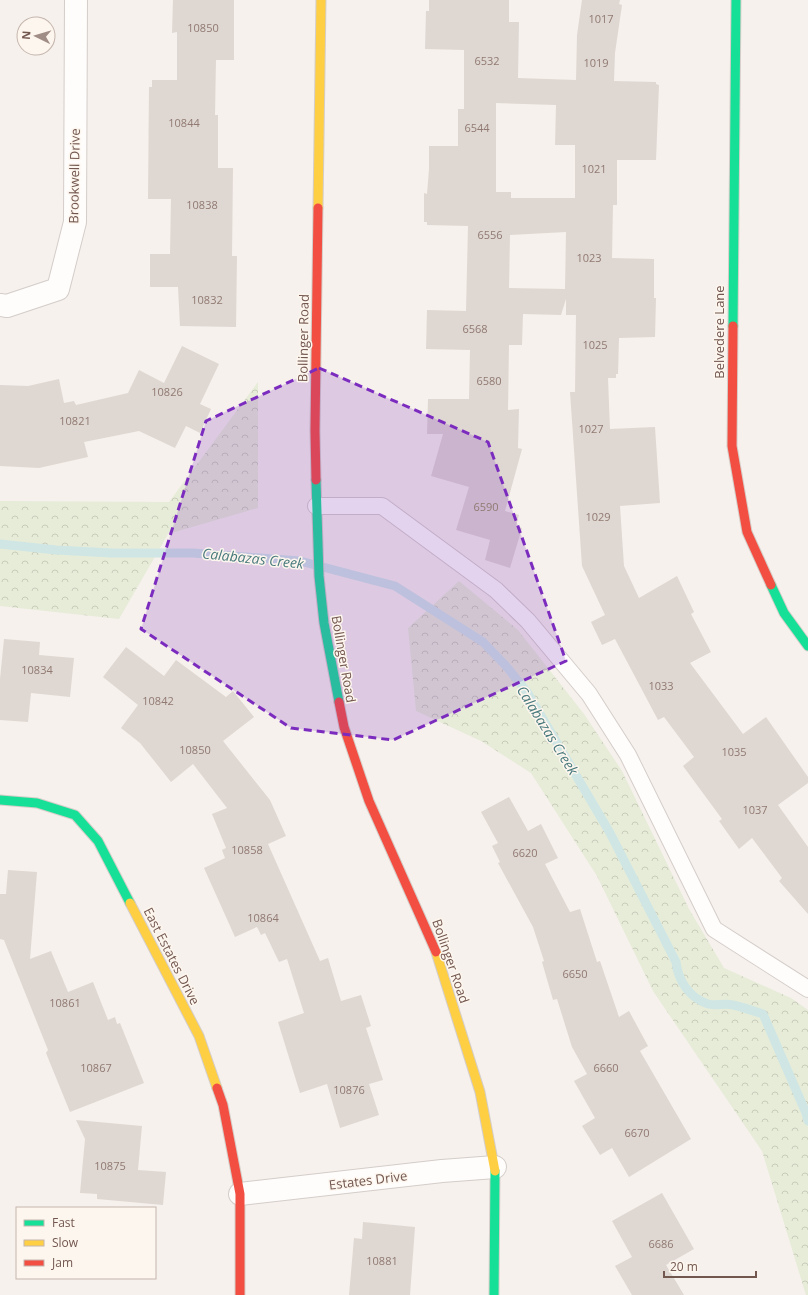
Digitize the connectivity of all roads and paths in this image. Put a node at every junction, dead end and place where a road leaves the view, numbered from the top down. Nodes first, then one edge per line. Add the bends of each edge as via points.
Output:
1 (76, 0) edge
2 (321, 0) edge
3 (736, 0) edge
4 (0, 305) edge
5 (316, 513) junction
6 (808, 646) edge
7 (0, 800) edge
8 (808, 990) edge
9 (495, 1166) junction
10 (240, 1194) junction
11 (240, 1295) edge
12 (494, 1295) edge

1 - 4 street, Brookwell Drive via 75,222 58,289 6,306
2 - 5 main road, Bollinger Road
3 - 6 main road, Belvedere Lane via 732,446 747,532 784,613
5 - 8 lane via 382,506 496,590 528,621 589,694 628,754 714,929
5 - 9 main road, Bollinger Road via 324,623 344,727 370,801 432,940 480,1092
7 - 10 main road, East Estates Drive via 37,803 75,815 98,841 199,1036 223,1105
9 - 10 street, Estates Drive
9 - 12 main road, Bollinger Road
10 - 11 main road, East Estates Drive

